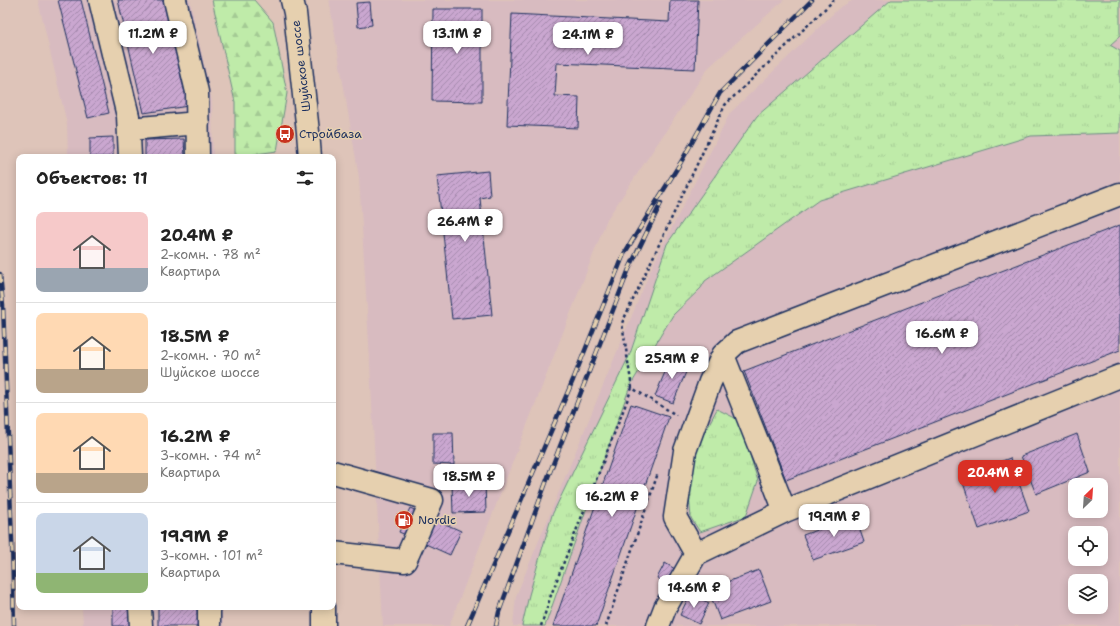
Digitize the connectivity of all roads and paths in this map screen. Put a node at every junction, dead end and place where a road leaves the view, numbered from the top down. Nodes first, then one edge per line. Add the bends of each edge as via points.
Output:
1 (100, 0) edge
2 (175, 0) edge
3 (292, 0) edge
4 (834, 0) edge
5 (198, 123) junction
6 (129, 128) junction
7 (130, 154) edge
8 (198, 154) edge
9 (310, 154) edge
10 (1120, 194) edge
11 (723, 356) junction
12 (1120, 376) edge
13 (632, 388) junction
14 (678, 416) dead end
15 (660, 468) dead end
16 (336, 473) edge
17 (785, 511) junction
18 (336, 553) edge
19 (696, 554) junction
20 (140, 610) edge
21 (209, 610) edge
22 (324, 610) edge
23 (141, 626) edge
24 (210, 626) edge
25 (324, 626) edge
26 (541, 626) edge
27 (606, 626) edge
28 (658, 626) edge

1 - 6 main road
2 - 5 main road via 197,92
3 - 9 main road, Шуйское шоссе
4 - 13 path via 725,105 622,323
5 - 6 main road
5 - 8 main road
6 - 7 main road
10 - 11 main road via 737,342
11 - 17 main road
11 - 19 main road via 710,382 685,451 676,518
12 - 17 main road
13 - 14 path
13 - 26 path
15 - 27 path
16 - 18 main road via 432,500 405,561
17 - 19 main road
19 - 28 main road via 665,608
20 - 23 main road
21 - 24 main road
22 - 25 main road

